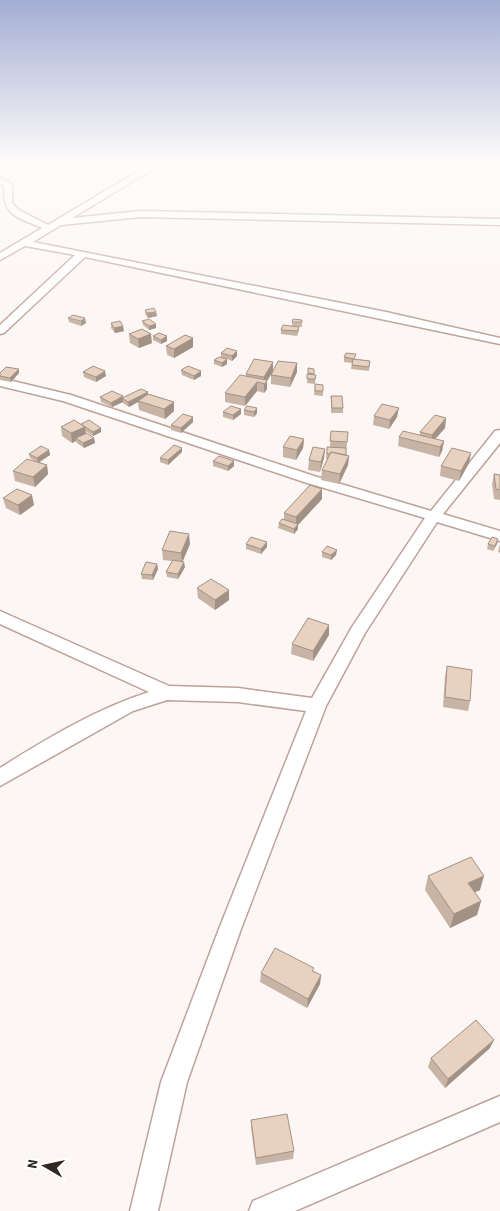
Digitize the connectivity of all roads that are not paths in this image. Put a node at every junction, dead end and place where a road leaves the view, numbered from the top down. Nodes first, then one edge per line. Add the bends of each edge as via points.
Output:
1 (31, 220) edge
2 (66, 220) edge
3 (86, 220) edge
4 (354, 220) edge
5 (62, 222) junction
6 (500, 222) edge
7 (48, 228) junction
8 (22, 243) junction
9 (82, 254) junction
10 (0, 257) edge
11 (0, 331) edge
12 (500, 341) edge
13 (0, 382) edge
14 (500, 434) edge
15 (434, 517) junction
16 (500, 536) edge
17 (0, 617) edge
18 (166, 692) junction
19 (316, 706) junction
20 (0, 778) edge
21 (500, 1109) edge
22 (144, 1211) edge
23 (263, 1211) edge

1 - 7 street
2 - 5 street
3 - 5 street
4 - 6 street
5 - 7 street
7 - 8 street
8 - 9 street
8 - 10 street
9 - 11 street
9 - 12 street via 385,314
13 - 15 street via 67,398 308,479
14 - 15 street
15 - 16 street
15 - 19 street via 358,631
17 - 18 street
18 - 19 street via 238,695
18 - 20 street via 127,706
19 - 22 street via 174,1082
21 - 23 street

